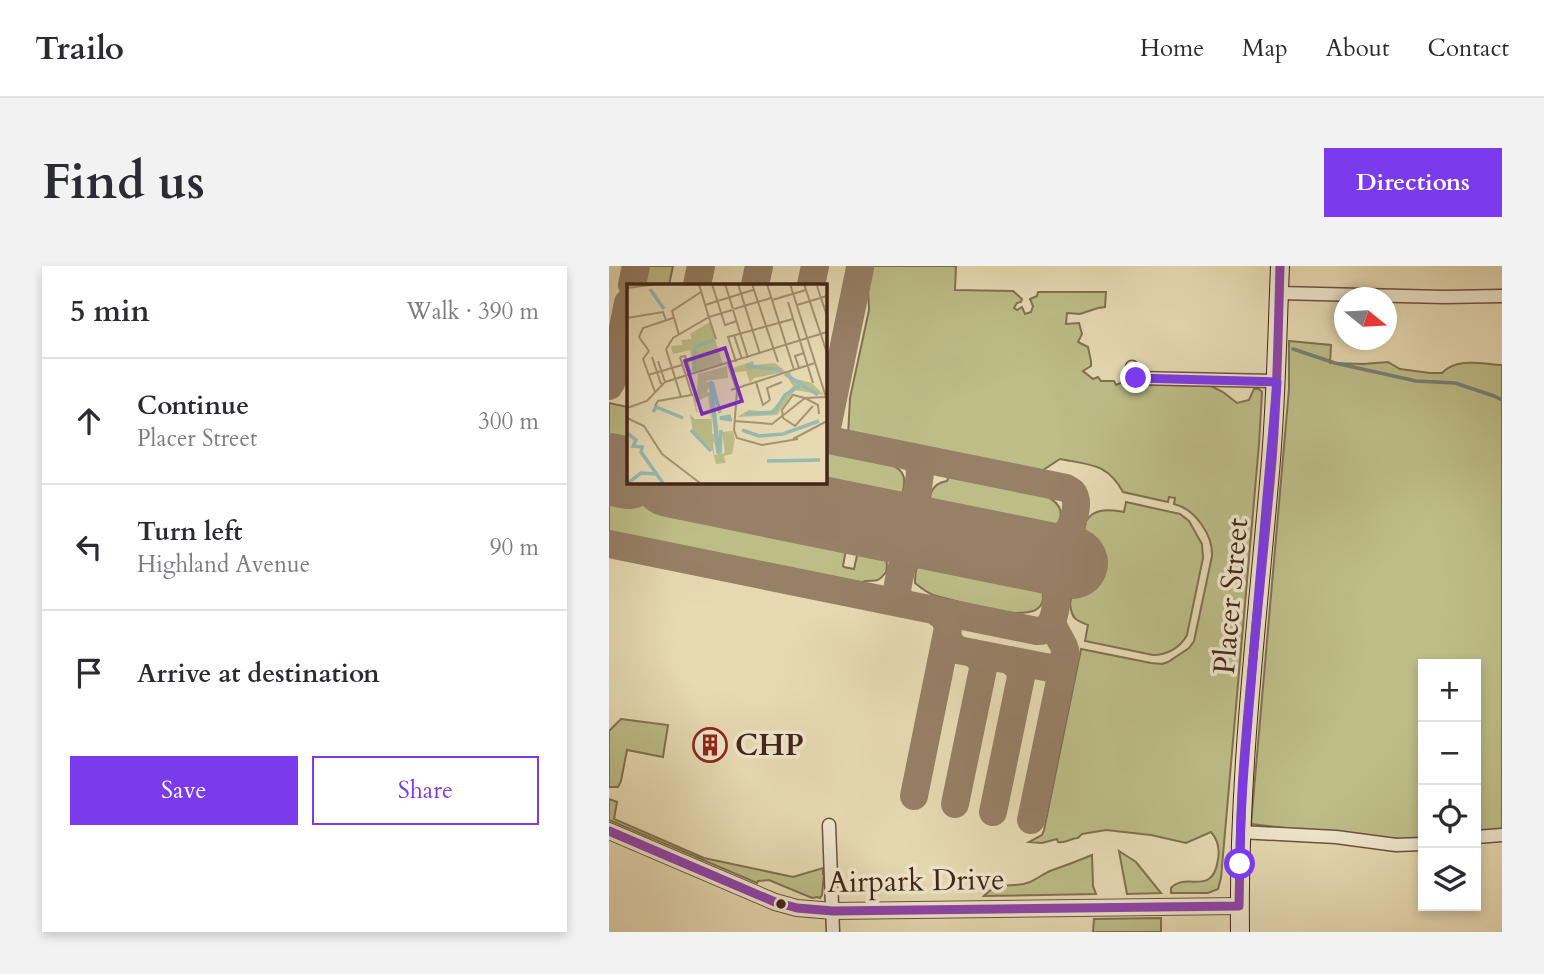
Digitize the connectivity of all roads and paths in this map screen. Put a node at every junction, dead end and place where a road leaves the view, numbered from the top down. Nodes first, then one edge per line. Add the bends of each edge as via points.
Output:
1 (1280, 266) edge
2 (1279, 293) junction
3 (1502, 296) edge
4 (1132, 367) dead end
5 (1277, 382) junction
6 (829, 825) dead end
7 (609, 831) edge
8 (1240, 832) junction
9 (1502, 835) edge
10 (1481, 837) edge
11 (1418, 844) edge
12 (1239, 906) junction
13 (833, 911) junction
14 (833, 932) edge
15 (1240, 932) edge

1 - 2 main road, Placer Street
2 - 3 street
2 - 5 main road, Placer Street
4 - 5 street via 1136,378
5 - 8 main road, Placer Street
6 - 13 street
7 - 13 street, Airpark Drive via 775,902
8 - 11 street
8 - 12 main road, Placer Street
9 - 10 street
12 - 13 street, Airpark Drive
12 - 15 main road, Placer Street
13 - 14 street

